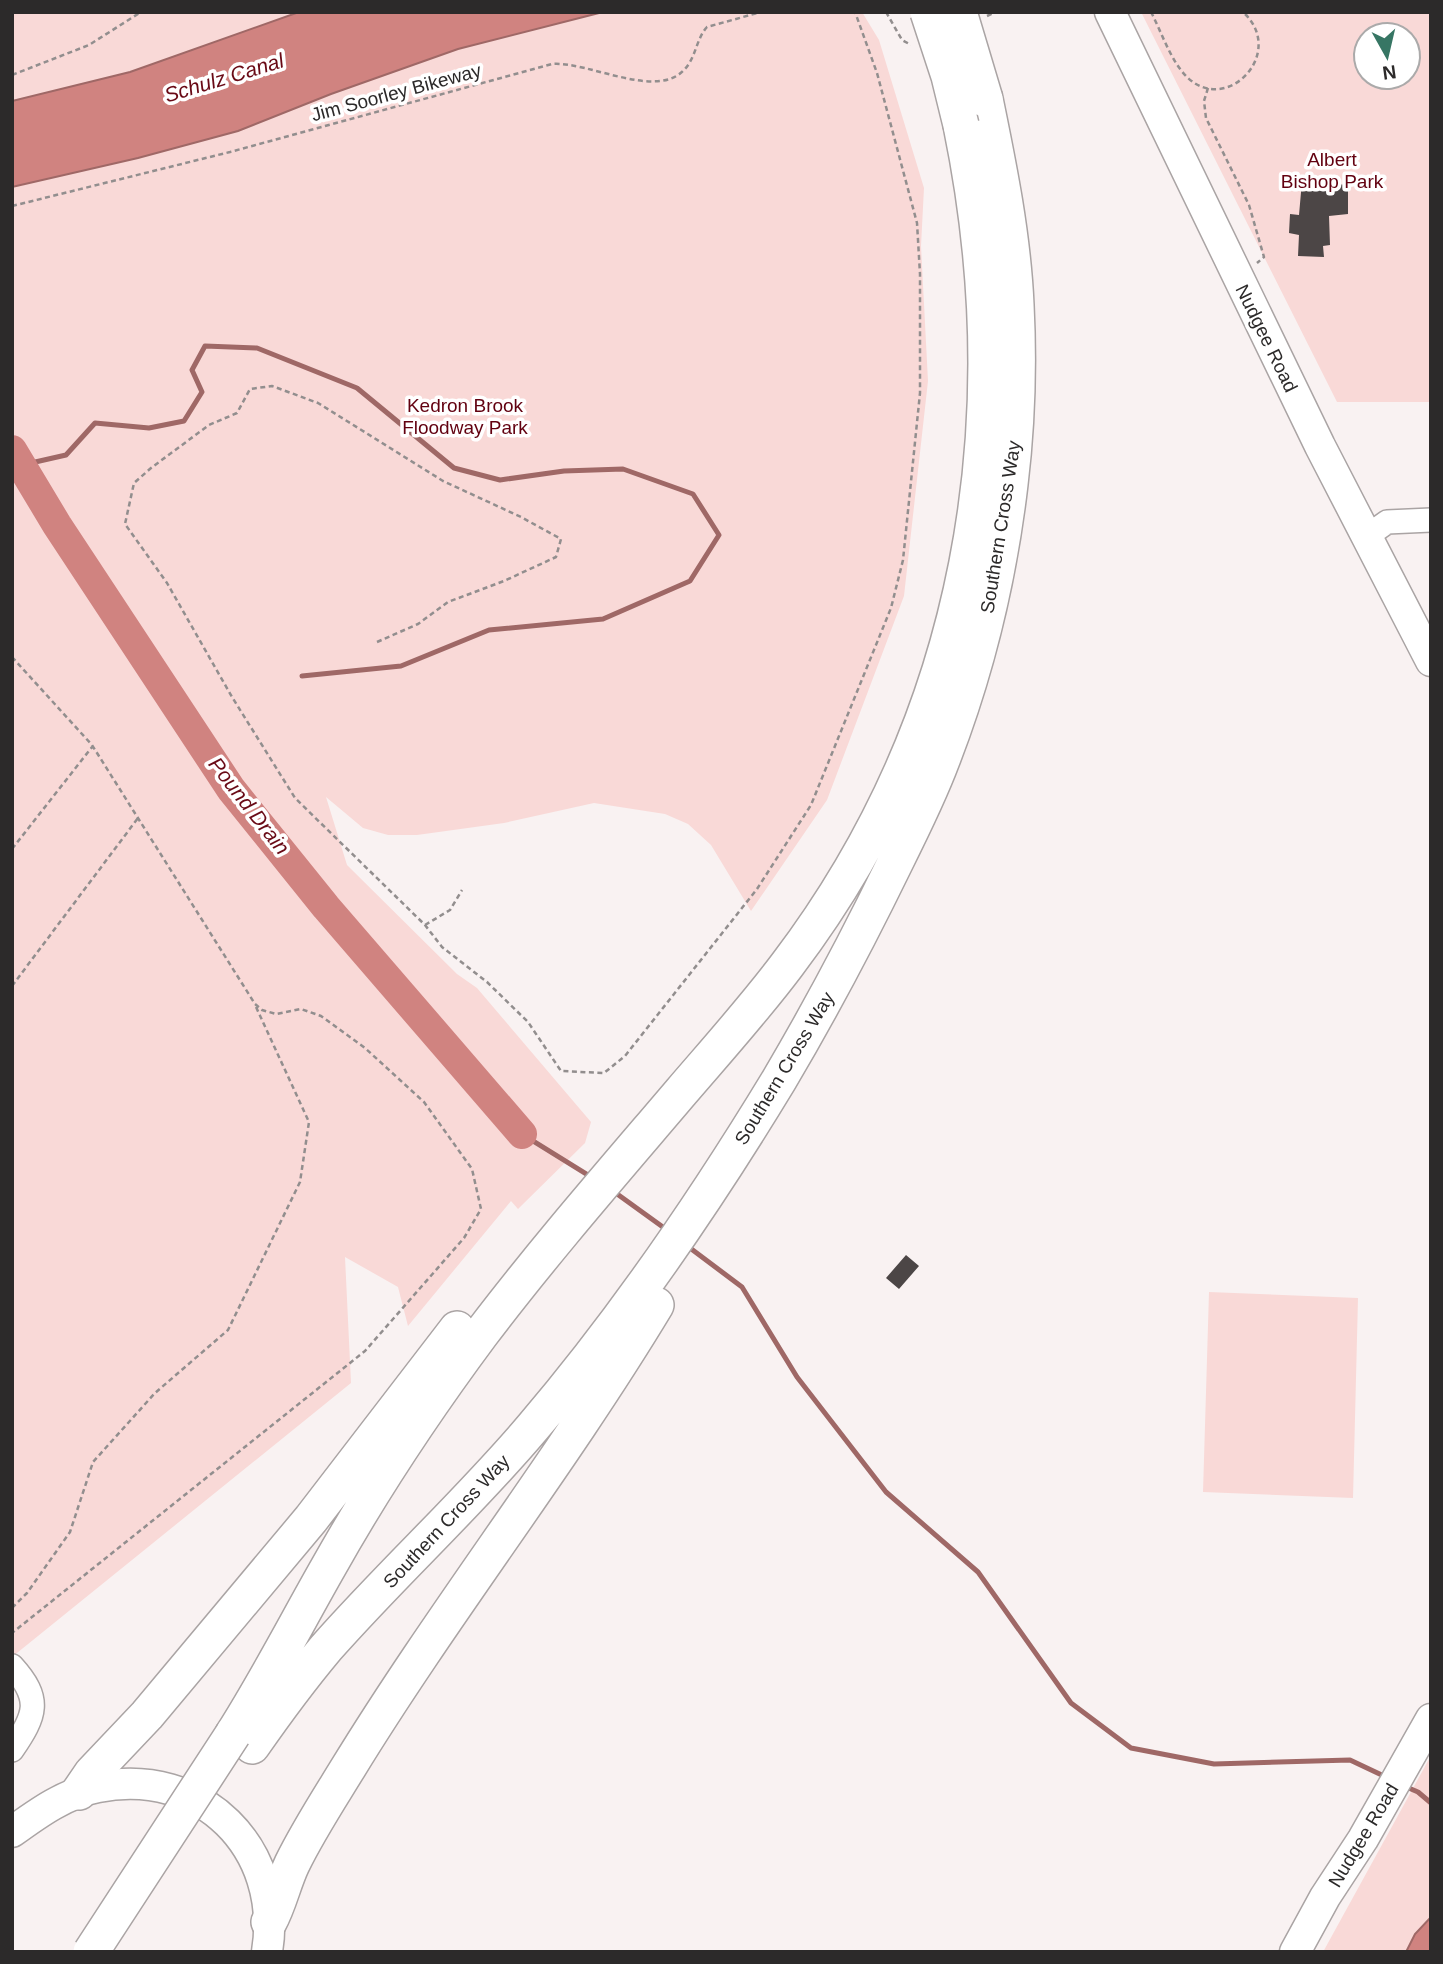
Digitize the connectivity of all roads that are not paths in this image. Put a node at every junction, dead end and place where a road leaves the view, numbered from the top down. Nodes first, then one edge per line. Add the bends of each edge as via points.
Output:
1 (928, 12) edge
2 (959, 12) edge
3 (1110, 12) edge
4 (1431, 520) edge
5 (1366, 537) junction
6 (1431, 660) edge
7 (573, 1213) junction
8 (672, 1263) junction
9 (12, 1666) edge
10 (1431, 1719) edge
11 (242, 1740) junction
12 (12, 1750) edge
13 (79, 1792) junction
14 (12, 1832) edge
15 (268, 1937) edge
16 (91, 1952) edge
17 (118, 1952) edge
18 (1295, 1952) edge

1 - 7 highway, Southern Cross Way, bridge via 961,125 977,215 987,398 973,530 942,666 884,810 816,926 763,997
2 - 8 highway, Southern Cross Way, bridge via 985,99 1006,207 1015,293 1010,483 986,617 942,761 859,939
3 - 5 main road, Nudgee Road
4 - 5 street via 1387,522
5 - 6 main road, Nudgee Road
7 - 11 highway, Southern Cross Way via 420,1420 329,1565 268,1679
7 - 13 highway via 476,1307 310,1519
8 - 11 highway, Southern Cross Way via 531,1430
8 - 15 highway via 621,1362 349,1766 292,1865
9 - 12 street via 29,1686 34,1704 29,1723
10 - 18 main road, Nudgee Road
11 - 16 highway, Southern Cross Way, bridge
11 - 17 highway, Southern Cross Way
13 - 14 main road
13 - 15 main road via 138,1783 180,1791 203,1802 223,1818 252,1857 261,1879

